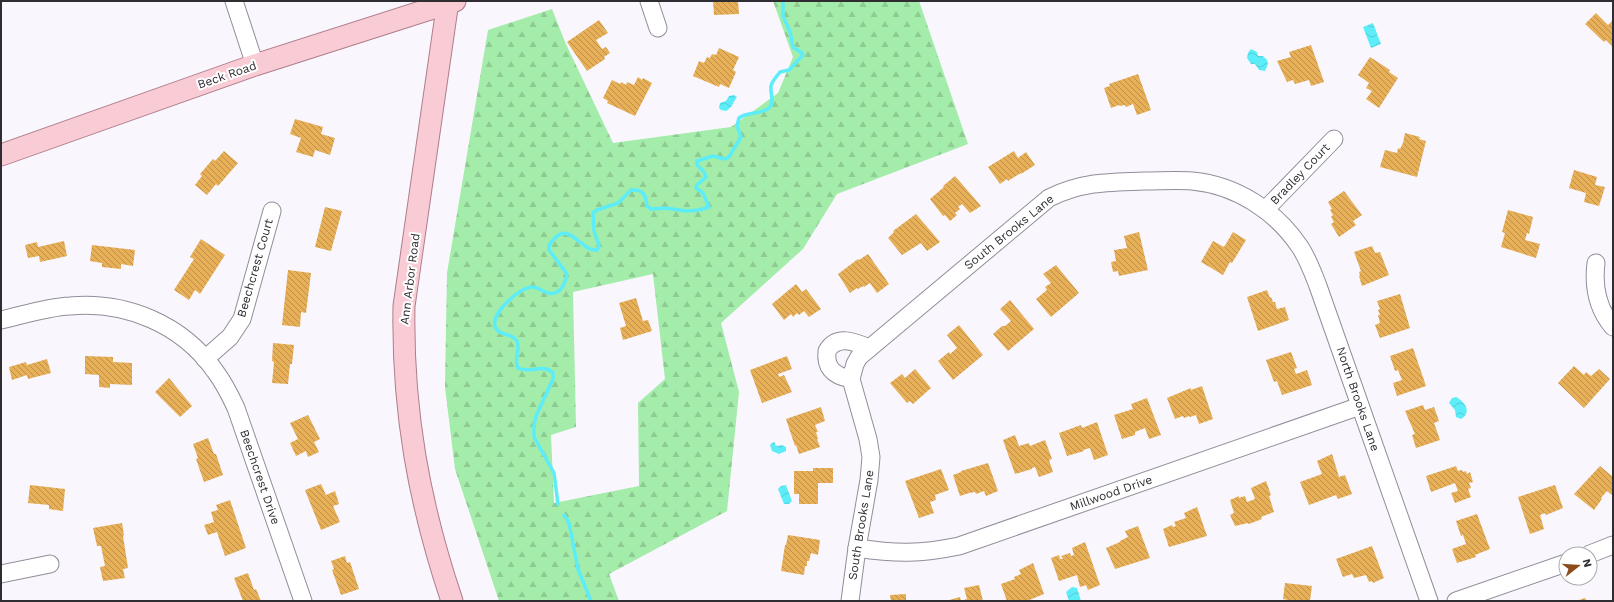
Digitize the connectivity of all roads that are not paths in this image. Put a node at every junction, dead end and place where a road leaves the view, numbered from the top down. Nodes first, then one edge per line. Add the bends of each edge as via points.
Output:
1 (234, 1) edge
2 (649, 1) edge
3 (450, 2) edge
4 (658, 28) dead end
5 (255, 65) junction
6 (1334, 139) dead end
7 (1, 155) edge
8 (1265, 210) junction
9 (272, 211) dead end
10 (1596, 263) dead end
11 (1, 320) edge
12 (1613, 327) edge
13 (869, 348) junction
14 (205, 359) junction
15 (851, 379) junction
16 (1360, 406) junction
17 (1613, 545) edge
18 (857, 548) junction
19 (1598, 551) edge
20 (50, 564) dead end
21 (1558, 565) edge
22 (1, 574) edge
23 (303, 601) edge
24 (452, 601) edge
25 (850, 601) edge
26 (1429, 601) edge
27 (1456, 601) edge

1 - 5 street
2 - 4 street
3 - 5 main road, Beck Road
3 - 24 main road, Ann Arbor Road via 404,306 404,333 407,407 416,465 432,537
5 - 7 main road, Beck Road
6 - 8 street, Bradley Court
8 - 13 street, South Brooks Lane via 1230,190 1194,181 1102,182 1073,188 1049,198
8 - 16 street, North Brooks Lane via 1290,233 1310,265
9 - 14 street, Beechcrest Court via 242,319 230,337
10 - 12 street via 1595,291 1600,306
11 - 14 street, Beechcrest Drive via 68,306 118,308 137,313 168,328 192,345
13 - 15 street, South Brooks Lane via 859,357
13 - 15 street via 851,341 841,341 833,344 827,351 828,363 834,373 839,377
14 - 23 street, Beechcrest Drive via 224,384 236,408
15 - 18 street, South Brooks Lane via 871,457
16 - 18 street, Millwood Drive via 959,546 906,553
16 - 26 street, North Brooks Lane
17 - 19 street
18 - 25 street, South Brooks Lane
20 - 22 street
21 - 27 street

